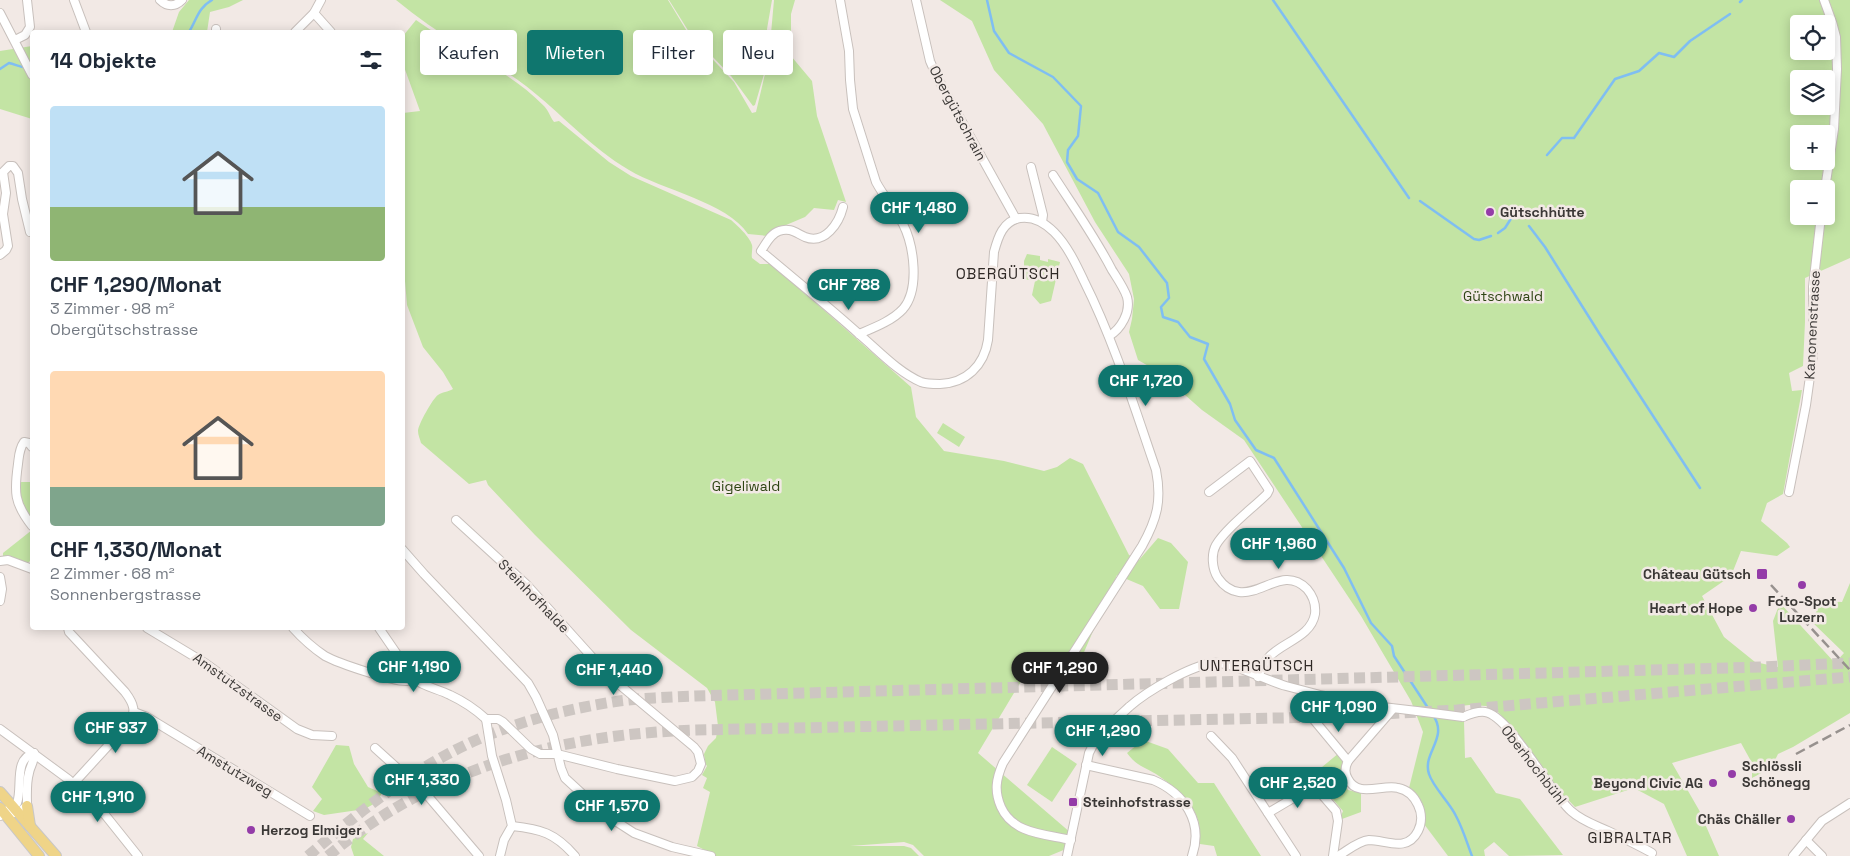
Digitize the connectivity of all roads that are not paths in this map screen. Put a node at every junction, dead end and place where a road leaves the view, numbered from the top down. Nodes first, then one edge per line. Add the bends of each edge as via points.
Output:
1 (27, 0) edge
2 (74, 0) edge
3 (160, 0) edge
4 (182, 0) edge
5 (320, 0) edge
6 (840, 0) edge
7 (916, 0) edge
8 (1824, 0) edge
9 (0, 13) edge
10 (314, 13) junction
11 (85, 30) edge
12 (297, 30) edge
13 (329, 30) edge
14 (15, 40) junction
15 (30, 71) edge
16 (1031, 167) dead end
17 (1053, 175) dead end
18 (1826, 180) edge
19 (843, 207) dead end
20 (1016, 219) junction
21 (1042, 222) junction
22 (1820, 225) edge
23 (30, 232) dead end
24 (0, 255) edge
25 (859, 334) junction
26 (1109, 336) junction
27 (30, 444) edge
28 (1208, 492) dead end
29 (1789, 492) dead end
30 (456, 520) dead end
31 (30, 523) edge
32 (405, 552) edge
33 (0, 561) edge
34 (30, 568) edge
35 (0, 577) edge
36 (0, 601) edge
37 (68, 630) edge
38 (150, 630) edge
39 (295, 630) edge
40 (380, 630) edge
41 (1258, 677) junction
42 (414, 678) junction
43 (1393, 710) junction
44 (134, 712) junction
45 (486, 719) junction
46 (1314, 720) dead end
47 (0, 729) edge
48 (332, 736) dead end
49 (1211, 736) dead end
50 (375, 748) dead end
51 (34, 754) junction
52 (557, 754) junction
53 (1348, 761) junction
54 (1086, 765) junction
55 (73, 784) junction
56 (0, 792) edge
57 (1850, 803) edge
58 (27, 806) junction
59 (16, 810) junction
60 (2, 812) edge
61 (1268, 813) junction
62 (310, 816) dead end
63 (512, 826) junction
64 (30, 827) junction
65 (1071, 840) junction
66 (1806, 840) junction
67 (1652, 853) dead end
68 (39, 856) edge
69 (56, 856) edge
70 (138, 856) edge
71 (479, 856) edge
72 (500, 856) edge
73 (575, 856) edge
74 (711, 856) edge
75 (1067, 856) edge
76 (1192, 856) edge
77 (1296, 856) edge
78 (1333, 856) edge
79 (1338, 856) edge
80 (1793, 856) edge
81 (1822, 856) edge

1 - 14 street via 30,27
2 - 11 street
3 - 4 street via 172,6
5 - 10 street
6 - 25 street via 849,51 853,109 876,182 902,222 913,263 913,283 903,309
7 - 20 street, Obergütschrain via 930,61 937,77
8 - 18 street via 1836,37 1837,60 1834,129
9 - 14 street
10 - 12 street
10 - 13 street
14 - 15 street
16 - 21 street
17 - 26 street via 1102,250 1127,298 1123,321
19 - 25 street via 838,221 824,236 809,238 792,230 780,230 761,251
20 - 21 street via 1029,217
20 - 25 street via 1005,226 997,238 986,351 981,362 967,376 947,384 922,382 887,359
21 - 26 street via 1058,237 1077,267
22 - 29 street, Kanonenstrasse via 1813,287 1813,356
23 - 24 street via 18,173 9,166 3,172 6,193 3,214 8,246
26 - 65 street via 1156,470 1157,513 1150,533 1003,763 996,788 1004,814 1013,823 1029,831
27 - 31 street via 24,442 20,449 15,488 19,505
28 - 41 street via 1250,461 1269,490 1215,547 1214,568 1225,586 1240,592 1289,580 1304,586 1313,599 1315,613 1310,626 1269,656
30 - 52 street, Steinhofhalde via 527,585 612,679 694,747 701,764 692,777 675,781
32 - 52 street via 528,683 553,736
33 - 34 street via 8,560
35 - 36 street
37 - 44 street via 125,692 133,703
38 - 48 street, Amstutzstrasse via 205,663 297,729 312,735
39 - 42 street via 325,656 340,663 398,680
40 - 42 street
41 - 43 street, Oberhochbühl via 1302,691
41 - 54 street, bridge via 1224,664 1208,664 1155,688 1104,730 1092,747
42 - 45 street via 465,703
43 - 53 street
43 - 67 street, Oberhochbühl, bridge via 1465,716 1486,712 1495,716 1571,811
44 - 55 street via 128,724
44 - 62 street, Amstutzweg
45 - 52 street via 503,722 535,752
45 - 63 street via 492,756
46 - 53 street
47 - 51 street
49 - 61 street via 1232,758
50 - 71 street via 427,795
51 - 55 street
51 - 58 street via 28,778
51 - 59 street via 22,763
52 - 74 street via 565,778 603,813 634,833 672,847
53 - 79 street via 1345,771 1350,783 1361,789 1388,786 1408,792 1420,808 1421,820 1417,832 1408,841 1392,844 1369,840
54 - 65 street
54 - 76 street via 1153,780 1177,795 1194,823 1196,842
55 - 70 street via 98,806
56 - 59 main road
57 - 66 street via 1822,822
58 - 59 street
58 - 64 main road
59 - 60 street
59 - 64 main road
60 - 68 main road
61 - 77 street
61 - 78 street via 1295,798 1311,782 1336,810 1338,821
63 - 72 street
63 - 73 street via 527,827 560,839
64 - 69 main road
65 - 75 street
66 - 80 street
66 - 81 street

